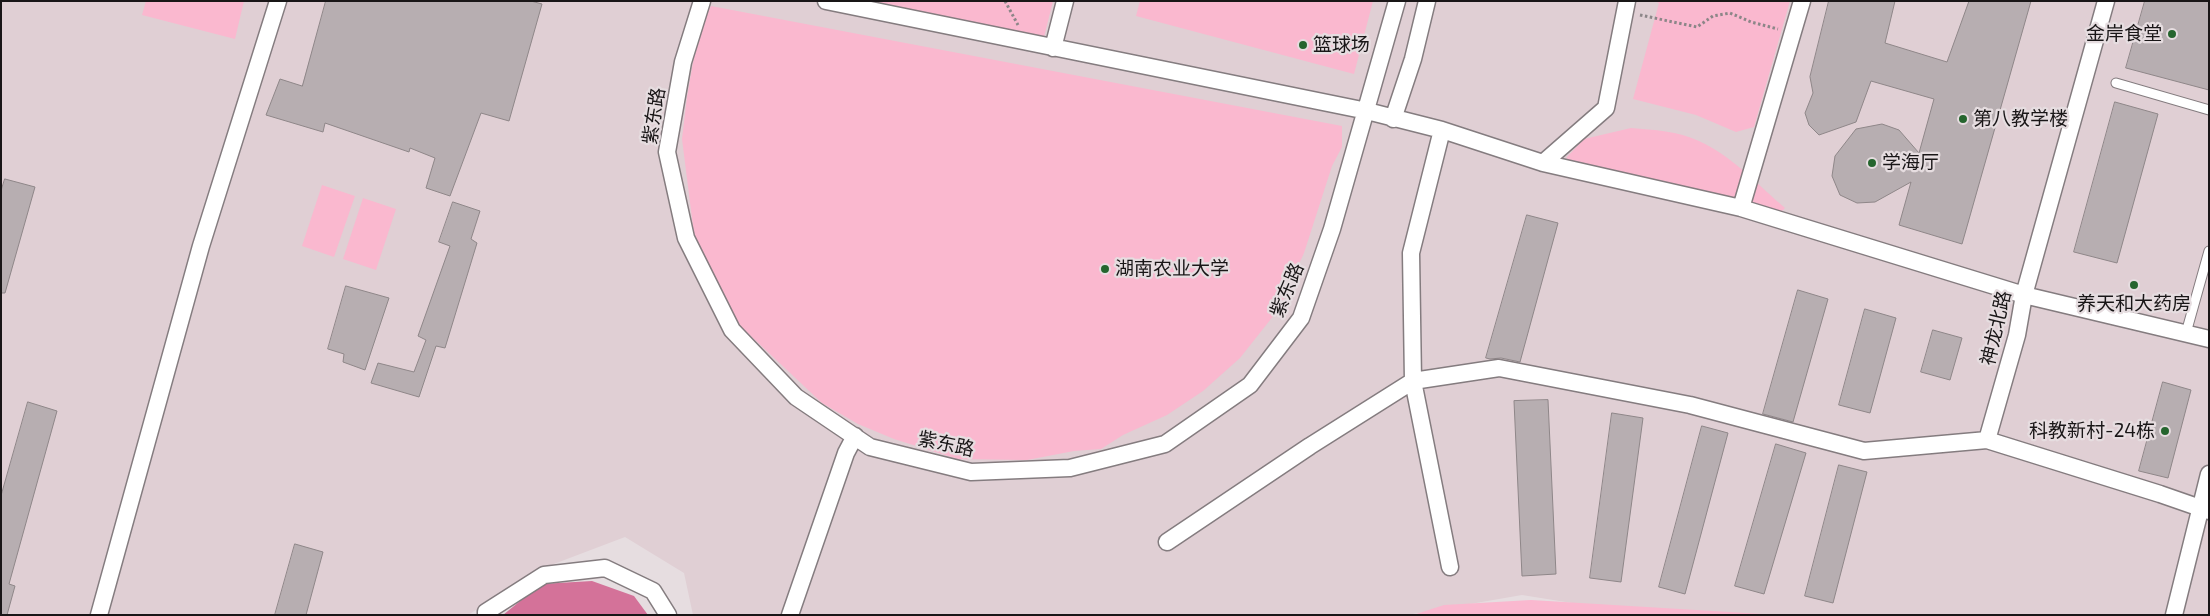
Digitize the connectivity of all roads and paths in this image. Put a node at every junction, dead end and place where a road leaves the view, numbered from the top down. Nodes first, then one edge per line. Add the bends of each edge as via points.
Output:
1 (278, 1) edge
2 (702, 1) edge
3 (826, 1) edge
4 (1005, 1) edge
5 (1065, 1) edge
6 (1397, 1) edge
7 (1427, 1) edge
8 (1802, 1) edge
9 (2106, 1) edge
10 (1626, 6) edge
11 (1793, 32) junction
12 (1020, 41) junction
13 (1053, 48) junction
14 (2116, 83) dead end
15 (2209, 110) edge
16 (1367, 111) junction
17 (1393, 119) junction
18 (1442, 130) junction
19 (1543, 163) junction
20 (1741, 208) junction
21 (2209, 251) edge
22 (2024, 295) junction
23 (2186, 333) junction
24 (2209, 339) edge
25 (1412, 381) junction
26 (855, 436) junction
27 (1987, 440) junction
28 (2209, 474) edge
29 (2205, 510) edge
30 (1167, 542) dead end
31 (1450, 567) dead end
32 (99, 615) edge
33 (486, 615) edge
34 (668, 615) edge
35 (790, 615) edge
36 (2174, 615) edge

1 - 32 street via 201,246
2 - 26 street, 紫东路 via 683,62 667,152 686,238 732,330 796,397
3 - 12 street
4 - 12 path via 1019,28
5 - 13 street
6 - 16 street, 紫东路
7 - 17 street
8 - 11 street
9 - 22 street, 神龙北路
10 - 11 path via 1697,27 1713,16 1730,14
10 - 19 street via 1606,108
11 - 20 street
12 - 13 street
13 - 16 street
14 - 15 lane
16 - 17 street
16 - 26 street, 紫东路 via 1301,318 1250,385 1165,444 1070,468 970,472 870,446
17 - 18 street
18 - 19 street
18 - 25 street via 1411,253
19 - 20 street
20 - 22 street
21 - 23 lane
22 - 23 street
22 - 27 street, 神龙北路 via 2017,335
23 - 24 street
25 - 27 street via 1499,368 1690,405 1864,451
25 - 30 street
25 - 31 street
26 - 35 street via 846,453
27 - 29 street
28 - 29 street
29 - 36 street
33 - 34 street via 544,576 605,568 653,591

